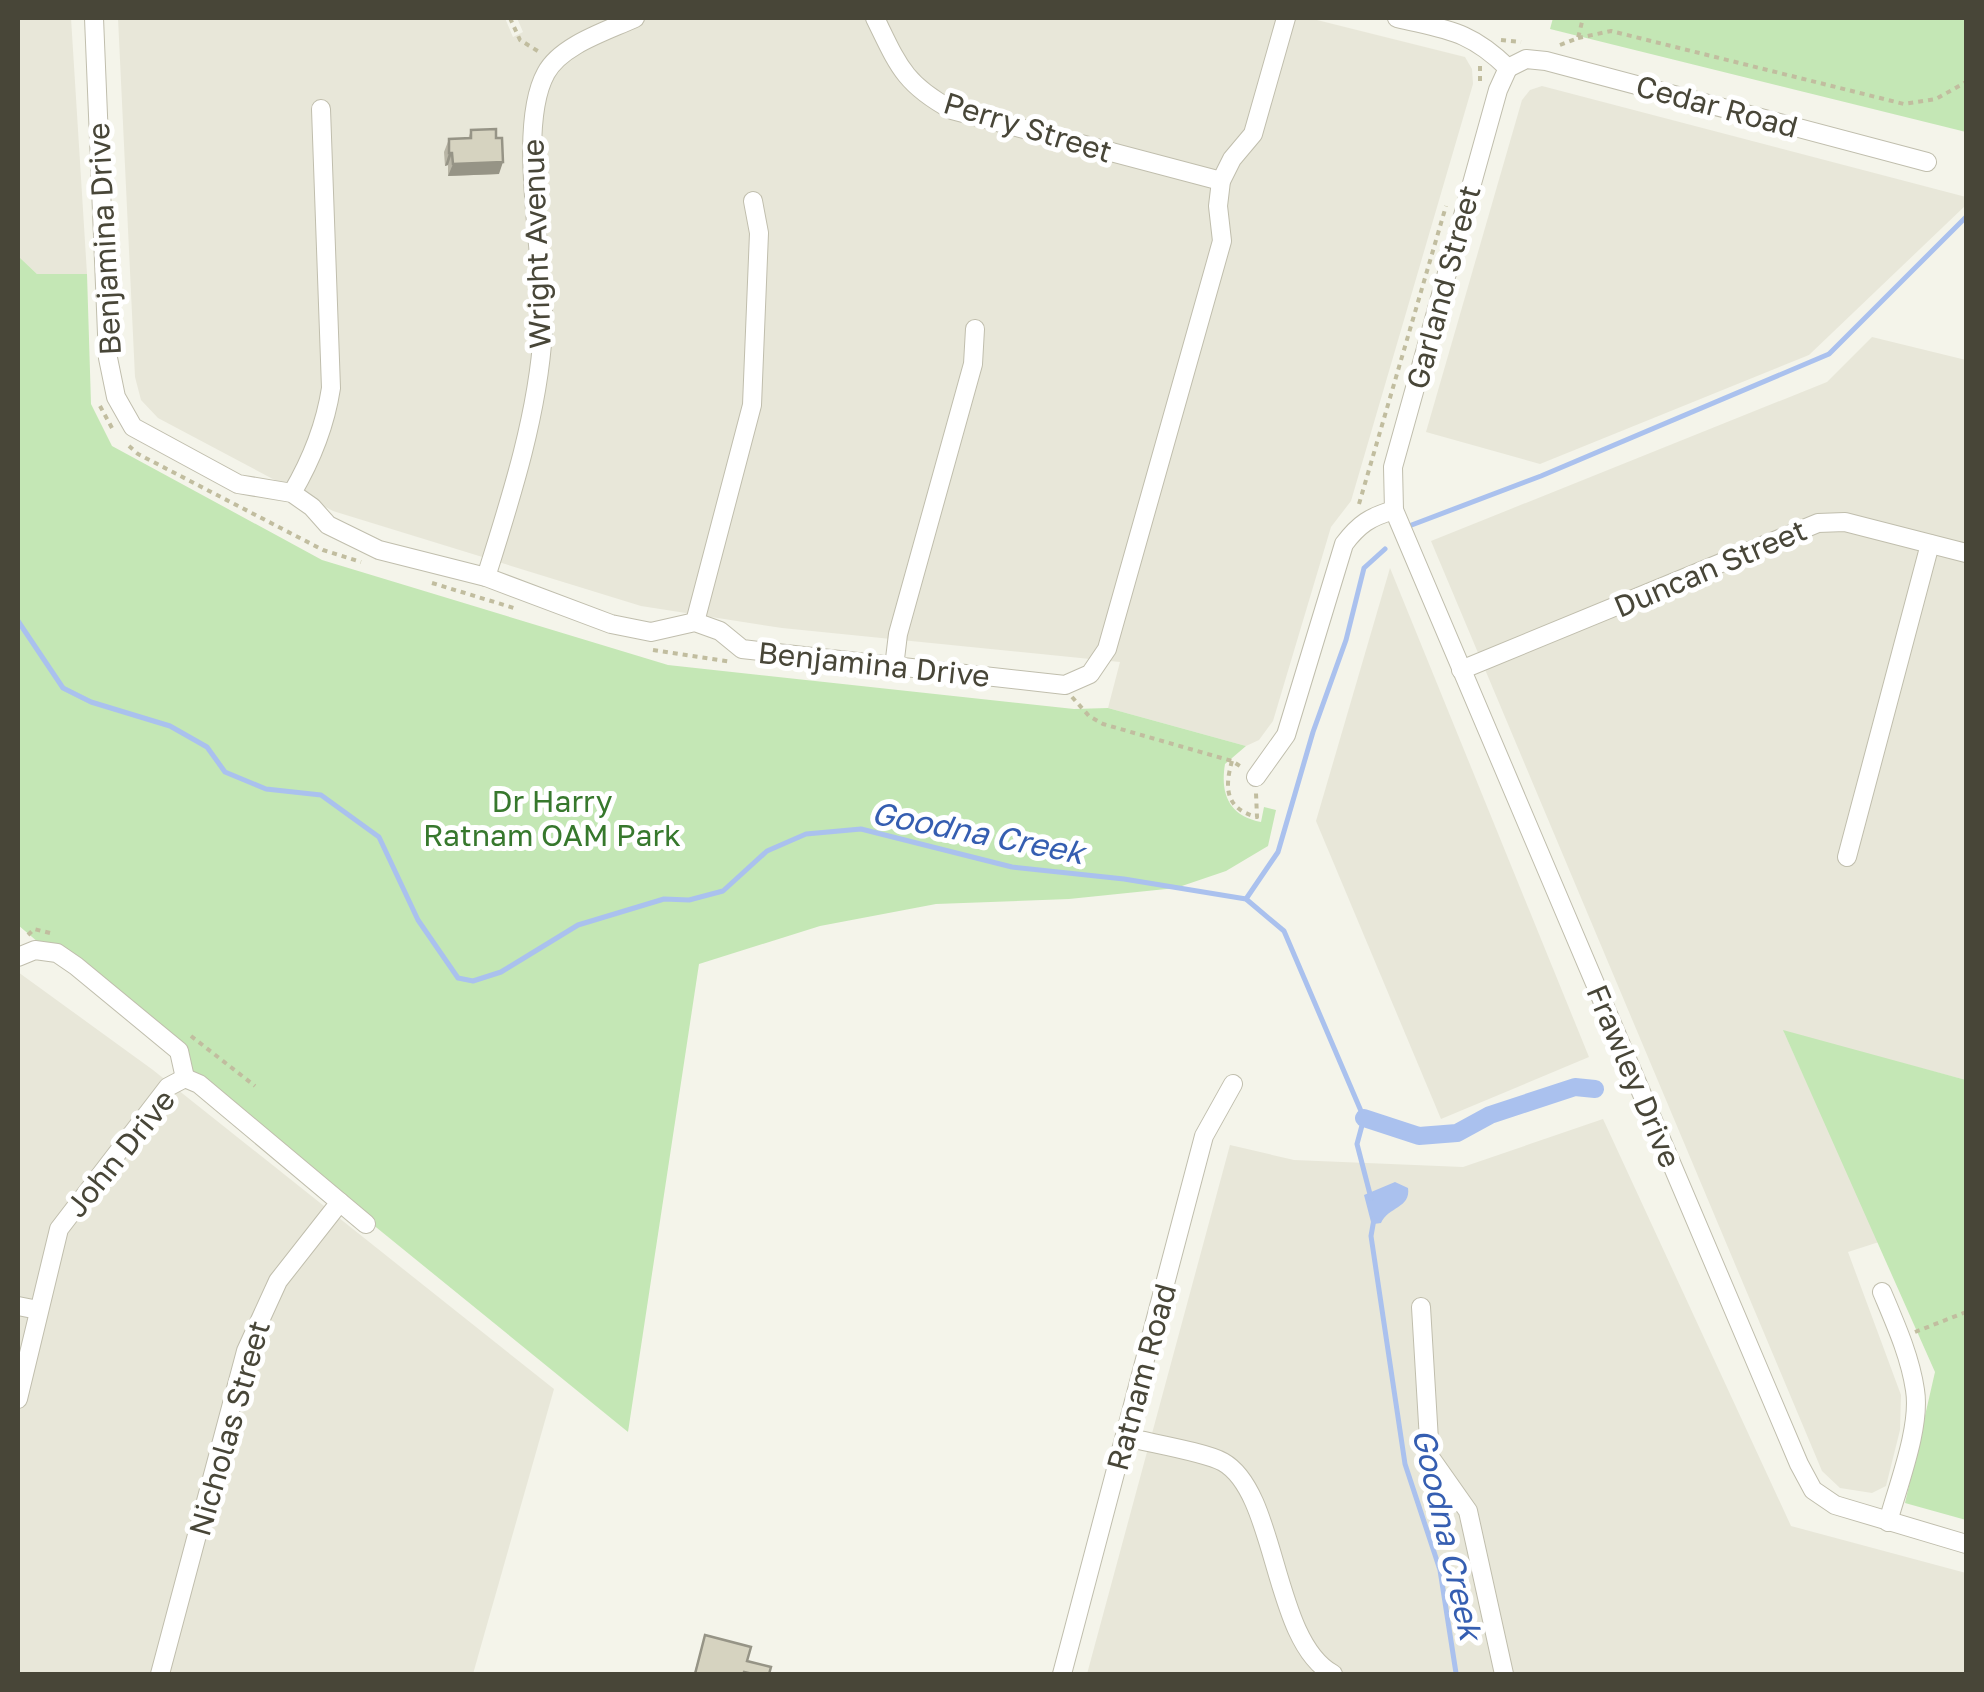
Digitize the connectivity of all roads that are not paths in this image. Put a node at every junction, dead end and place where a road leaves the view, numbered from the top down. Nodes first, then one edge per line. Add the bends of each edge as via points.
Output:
1 (94, 18) edge
2 (635, 18) edge
3 (874, 18) edge
4 (1286, 18) edge
5 (1397, 18) edge
6 (1508, 68) junction
7 (322, 109) dead end
8 (1928, 162) dead end
9 (1221, 182) junction
10 (752, 200) dead end
11 (975, 329) dead end
12 (292, 493) junction
13 (1394, 510) junction
14 (1930, 544) junction
15 (1966, 553) edge
16 (486, 576) junction
17 (695, 622) junction
18 (894, 666) junction
19 (1461, 670) junction
20 (1256, 777) road end
21 (1847, 857) dead end
22 (18, 956) edge
23 (185, 1078) junction
24 (1233, 1084) dead end
25 (340, 1202) junction
26 (366, 1224) dead end
27 (1882, 1292) dead end
28 (18, 1306) edge
29 (1421, 1307) dead end
30 (38, 1310) junction
31 (18, 1399) edge
32 (1126, 1437) junction
33 (1888, 1522) junction
34 (1966, 1544) edge
35 (160, 1674) edge
36 (1062, 1674) edge
37 (1333, 1674) edge
38 (1504, 1674) edge

1 - 12 street, Benjamina Drive via 108,358 116,397 133,427 204,468 238,484
2 - 16 street, Wright Avenue via 554,61 540,84 533,120 543,328 537,384
3 - 9 street, Perry Street via 902,74 952,110
4 - 9 street via 1253,134
5 - 6 street via 1466,35
6 - 8 street, Cedar Road via 1526,59 1546,60
6 - 13 street, Garland Street via 1393,468
7 - 12 street via 331,388 326,422
9 - 18 street, Benjamina Drive via 1222,242 1107,648 1090,674 1066,694
10 - 17 street via 759,233 752,405
11 - 18 street via 974,364
12 - 16 street via 328,525 379,550
13 - 19 street, Frawley Drive
13 - 20 street via 1370,516 1344,544 1286,735
14 - 15 street, Duncan Street
14 - 19 street, Duncan Street via 1844,522 1818,523
14 - 21 street
16 - 17 street via 638,630
17 - 18 street, Benjamina Drive via 742,648
19 - 33 street, Frawley Drive via 1799,1464 1813,1490
22 - 23 street via 56,953 76,966 179,1051
23 - 25 street, John Drive
23 - 30 street, John Drive via 168,1088 68,1213
24 - 32 street, Ratnam Road via 1204,1136
25 - 26 street, John Drive
25 - 35 street, Nicholas Street via 278,1280 246,1351
27 - 33 street via 1916,1393
28 - 30 street
29 - 38 street via 1430,1457 1468,1511
30 - 31 street, John Drive
32 - 36 street, Ratnam Road
32 - 37 street via 1222,1462 1239,1477 1299,1633 1318,1666
33 - 34 street, Frawley Drive

